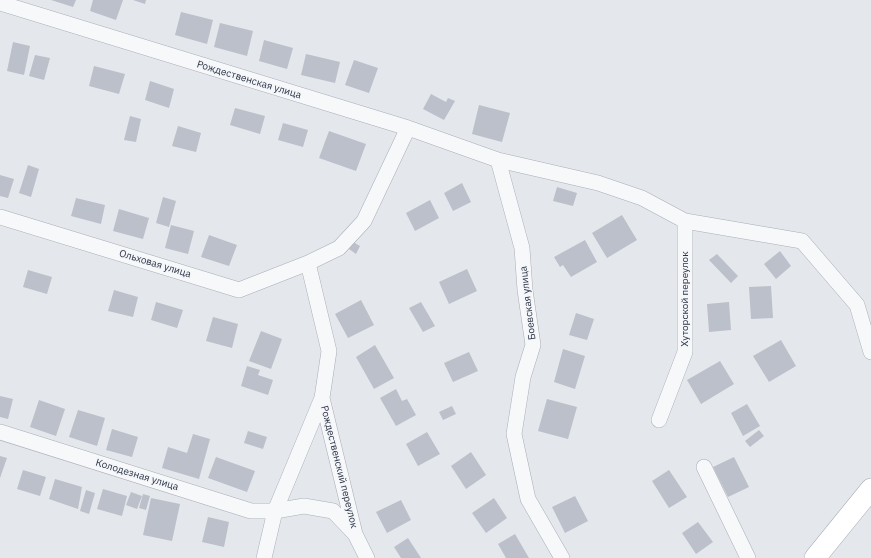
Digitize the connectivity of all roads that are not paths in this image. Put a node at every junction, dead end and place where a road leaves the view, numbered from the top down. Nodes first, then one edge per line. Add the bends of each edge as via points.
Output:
1 (0, 3) edge
2 (408, 128) junction
3 (498, 160) junction
4 (0, 217) edge
5 (685, 221) junction
6 (308, 263) junction
7 (871, 352) edge
8 (322, 398) junction
9 (659, 420) dead end
10 (0, 432) edge
11 (704, 467) dead end
12 (871, 489) edge
13 (275, 511) junction
14 (354, 534) junction
15 (264, 558) edge
16 (367, 558) edge
17 (562, 558) edge
18 (748, 558) edge
19 (815, 558) edge

1 - 2 street, Рождественская улица
2 - 3 street, Рождественская улица
2 - 6 street, Ольховая улица via 364,221 339,248
3 - 5 street, Рождественская улица via 598,183 642,198
3 - 17 street, Боевская улица via 522,248 533,345 523,377 514,434 528,499
4 - 6 street, Ольховая улица via 239,290
5 - 7 street, Рождественская улица via 802,241 857,305
5 - 9 street, Хуторской переулок via 685,352
6 - 8 street via 329,351
8 - 13 street
8 - 14 street, Рождественский переулок
10 - 13 street, Колодезная улица via 251,510
11 - 18 street
12 - 19 street
13 - 14 street, Колодезная улица via 304,506 333,511
13 - 15 street
14 - 16 street, Рождественский переулок

